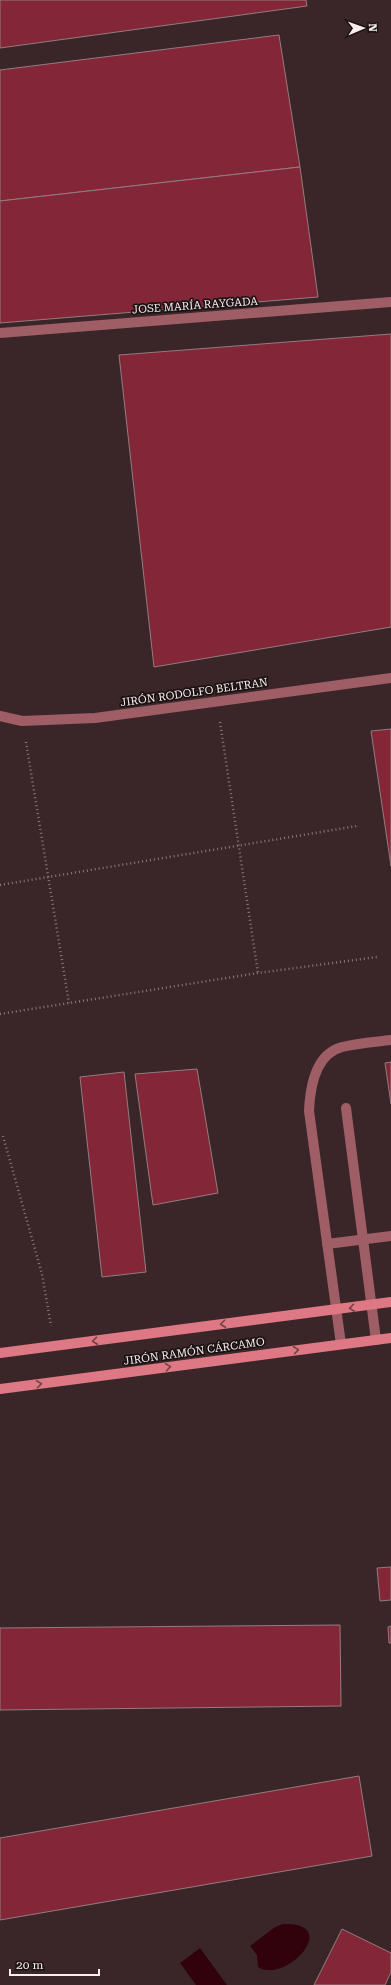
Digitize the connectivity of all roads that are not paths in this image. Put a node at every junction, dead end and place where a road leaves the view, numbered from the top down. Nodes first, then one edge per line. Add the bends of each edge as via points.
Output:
1 (391, 302) edge
2 (0, 333) edge
3 (391, 678) edge
4 (0, 716) edge
5 (391, 1040) edge
6 (346, 1108) dead end
7 (391, 1236) edge
8 (364, 1240) junction
9 (327, 1244) junction
10 (391, 1302) edge
11 (372, 1305) junction
12 (336, 1310) junction
13 (391, 1338) edge
14 (376, 1340) junction
15 (341, 1344) junction
16 (0, 1354) edge
17 (0, 1389) edge

1 - 2 street, JOSE MARÍA RAYGADA
3 - 4 street, JIRÓN RODOLFO BELTRAN via 95,718 22,721
5 - 9 street via 341,1047 326,1057 315,1071 309,1111
6 - 8 street
7 - 8 street
8 - 9 street
8 - 11 street
9 - 12 street
10 - 11 street, JIRÓN RAMÓN CÁRCAMO
11 -> 12 street, JIRÓN RAMÓN CÁRCAMO
11 - 14 street
12 - 15 street
12 -> 16 street, JIRÓN RAMÓN CÁRCAMO
13 - 14 street, JIRÓN RAMÓN CÁRCAMO
14 - 15 street, JIRÓN RAMÓN CÁRCAMO
17 -> 15 street, JIRÓN RAMÓN CÁRCAMO

